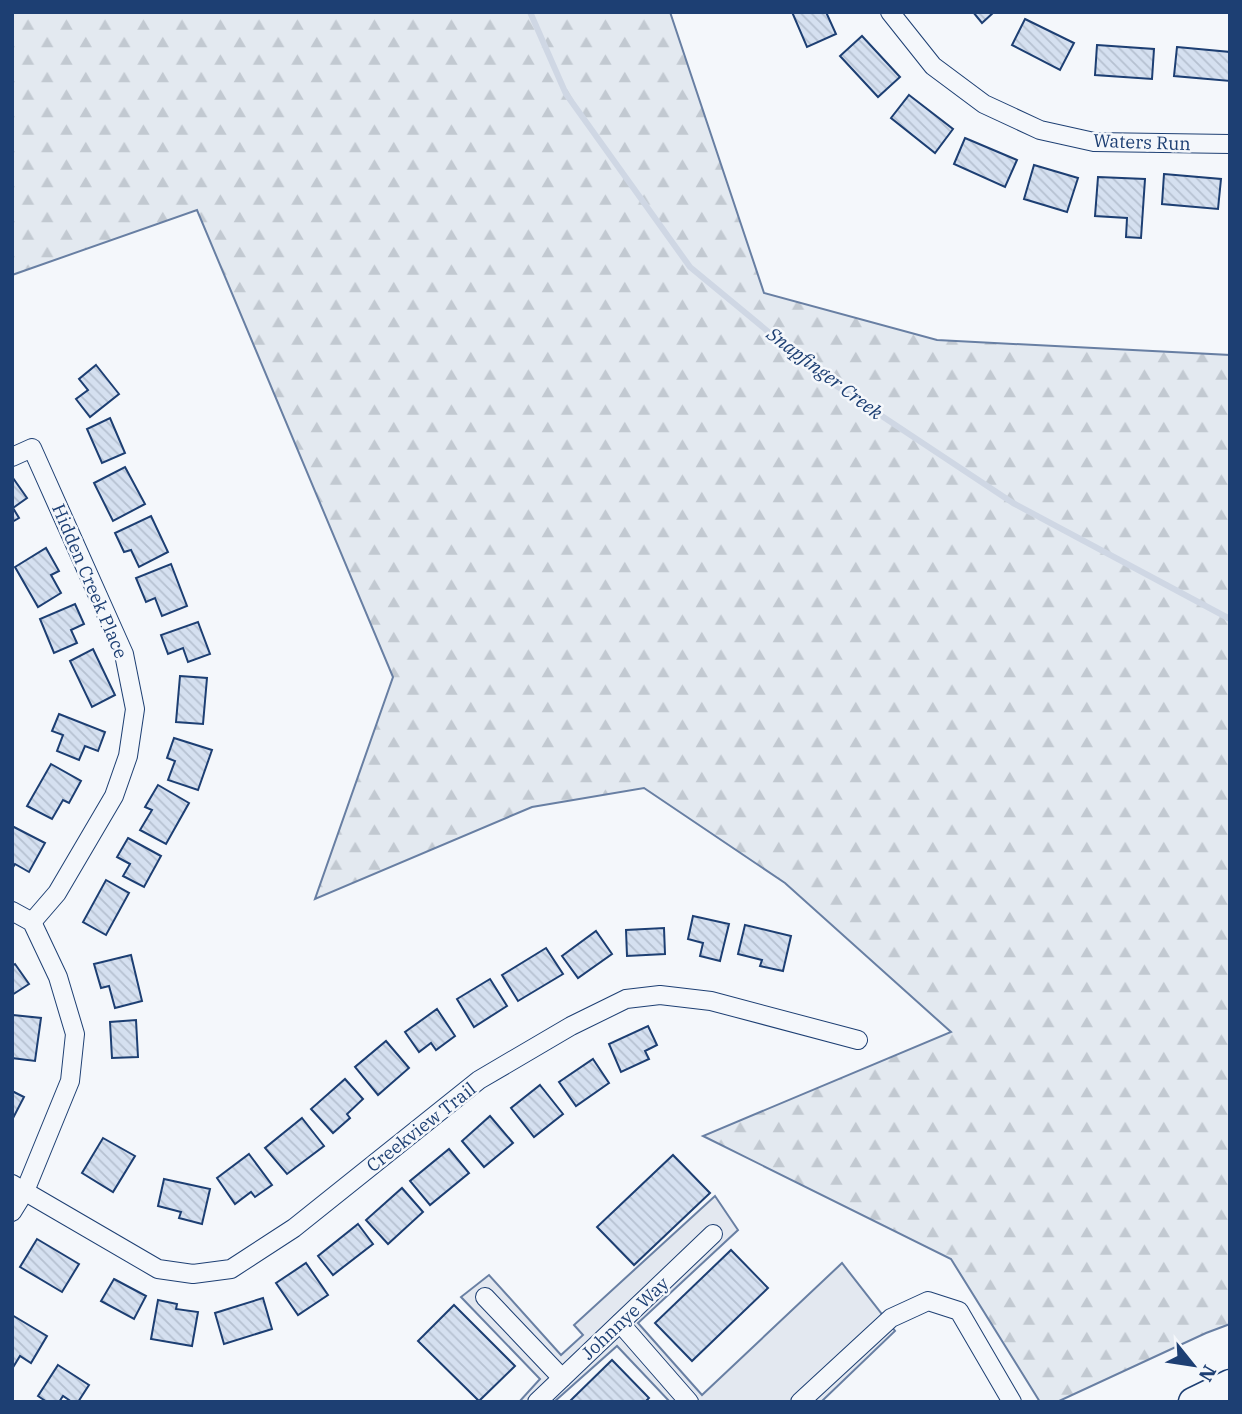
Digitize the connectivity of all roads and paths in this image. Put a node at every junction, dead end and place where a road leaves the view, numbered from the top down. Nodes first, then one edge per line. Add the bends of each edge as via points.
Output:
1 (890, 12) edge
2 (1230, 144) edge
3 (12, 457) edge
4 (12, 911) edge
5 (32, 922) junction
6 (858, 1040) dead end
7 (19, 1187) edge
8 (12, 1212) edge
9 (713, 1234) dead end
10 (485, 1297) dead end
11 (620, 1323) junction
12 (562, 1378) junction
13 (1230, 1384) edge
14 (537, 1402) edge
15 (689, 1402) edge
16 (800, 1402) edge
17 (1012, 1402) edge
18 (1193, 1402) edge

1 - 2 street, Waters Run via 933,66 984,104 1040,130 1094,142
3 - 5 street, Hidden Creek Place via 32,448 124,654 135,709 128,756 114,796 57,893
4 - 5 street
5 - 7 street via 58,977 75,1034 70,1081
6 - 7 street, Creekview Trail via 711,1001 660,995 626,999 480,1080 294,1228 231,1269 192,1274 158,1269
7 - 8 street
9 - 11 street, Johnnye Way
10 - 12 street
11 - 12 street, Johnnye Way
11 - 15 street
12 - 14 street, Johnnye Way
13 - 18 main road
16 - 17 street via 891,1318 928,1301 959,1311

